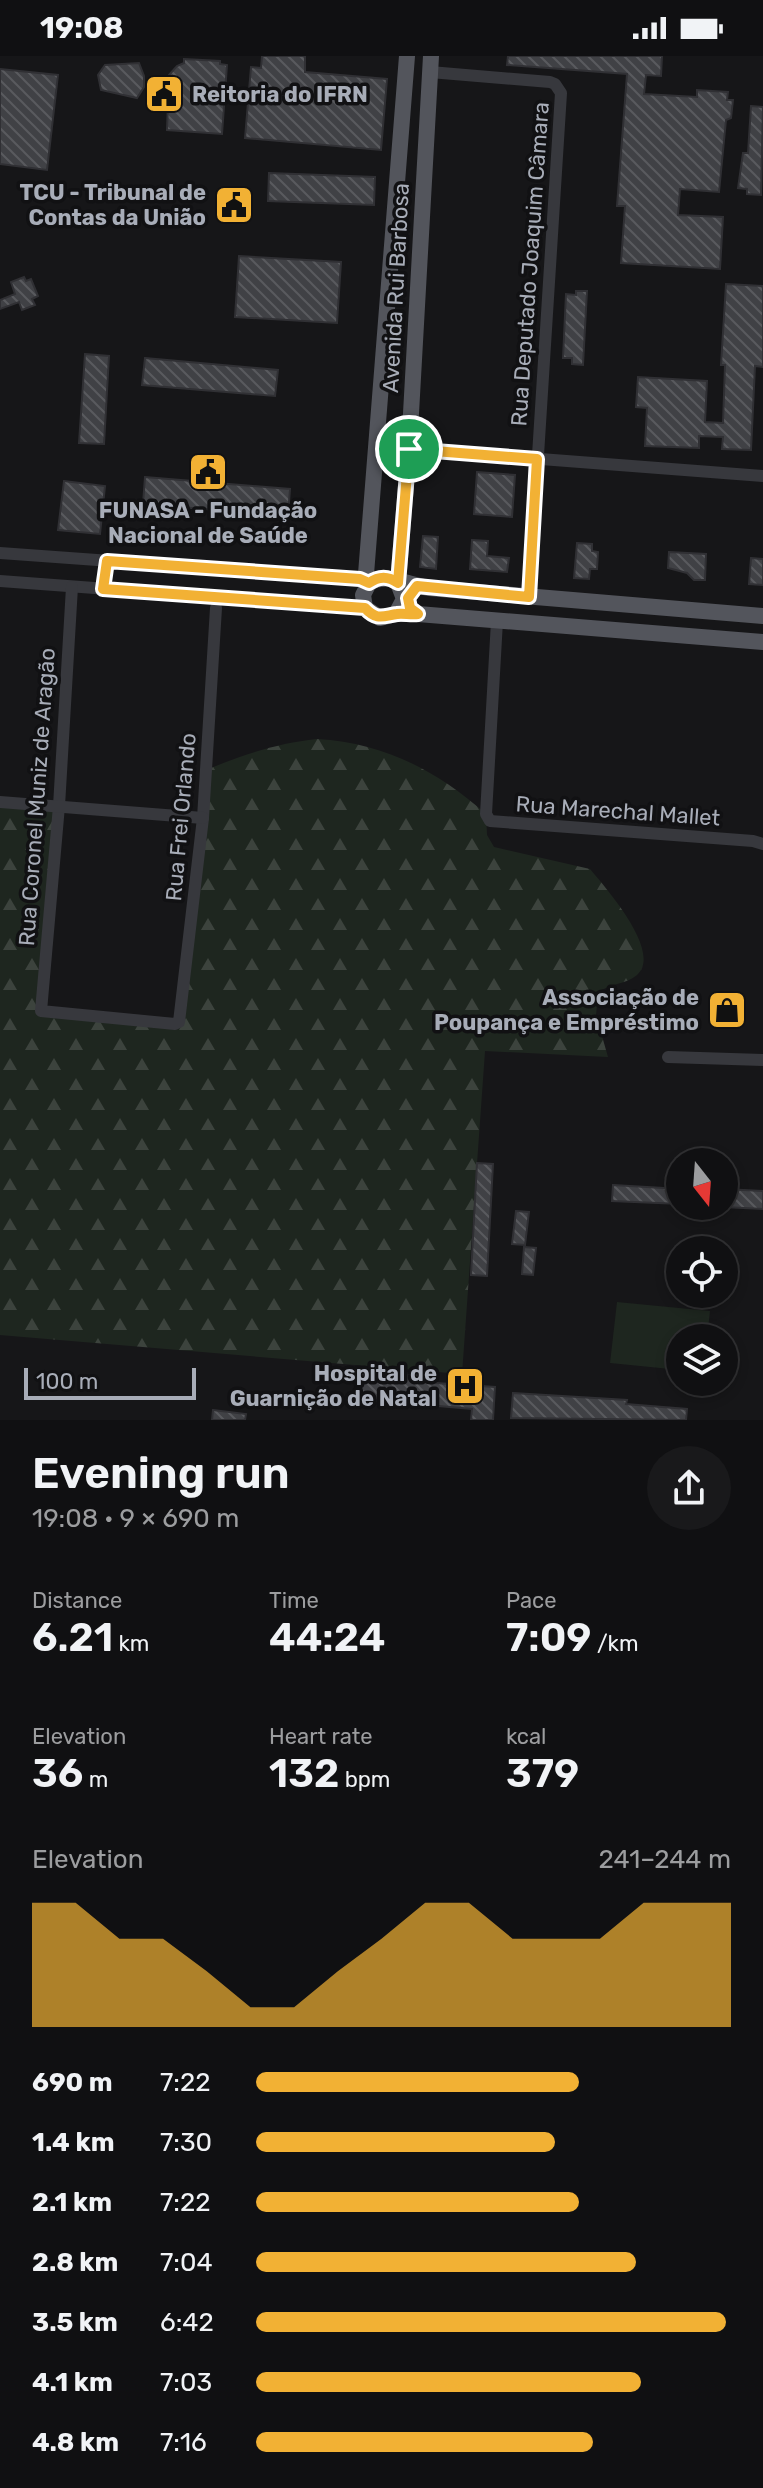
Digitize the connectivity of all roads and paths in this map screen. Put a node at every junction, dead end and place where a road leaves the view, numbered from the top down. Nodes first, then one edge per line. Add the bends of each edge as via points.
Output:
1 (407, 56) edge
2 (430, 64) edge
3 (409, 449) junction
4 (537, 459) junction
5 (763, 476) edge
6 (0, 553) edge
7 (107, 561) junction
8 (401, 561) junction
9 (0, 581) edge
10 (369, 583) junction
11 (398, 583) junction
12 (72, 587) junction
13 (423, 587) junction
14 (103, 589) junction
15 (529, 597) junction
16 (216, 608) dead end
17 (365, 608) junction
18 (396, 614) junction
19 (418, 614) junction
20 (763, 616) edge
21 (497, 621) junction
22 (763, 642) edge
23 (0, 802) edge
24 (59, 806) junction
25 (203, 818) junction
26 (760, 841) edge
27 (173, 1024) joint
28 (668, 1057) dead end
29 (763, 1060) edge

1 - 10 main road, Avenida Rui Barbosa
2 - 3 main road, Avenida Rui Barbosa
2 - 4 street, Rua Deputado Joaquim Câmara via 550,82 561,93
3 - 4 street
3 - 8 main road, Avenida Rui Barbosa
4 - 5 street
4 - 15 street, Rua Deputado Joaquim Câmara
6 - 7 street
7 - 10 street
7 - 14 street
8 - 11 main road, Avenida Rui Barbosa
8 - 13 main road via 406,575
9 - 12 street
10 - 11 main road via 380,577
10 - 17 main road, Avenida Rui Barbosa via 363,595
11 - 13 main road
11 - 18 main road, Avenida Rui Barbosa via 404,599
12 - 14 street
12 - 24 street, Rua Coronel Muniz de Aragão
13 - 15 main road
13 - 19 main road via 408,598
14 - 17 street
15 - 20 main road
16 - 25 street, Rua Frei Orlando
17 - 18 main road via 380,618
18 - 19 main road
19 - 21 main road
21 - 22 main road
21 - 26 street, Rua Marechal Mallet via 486,814 494,823
23 - 24 street
24 - 25 street
24 - 27 street, Rua Coronel Muniz de Aragão via 41,1011
25 - 27 street, Rua Frei Orlando via 181,1019
28 - 29 street

